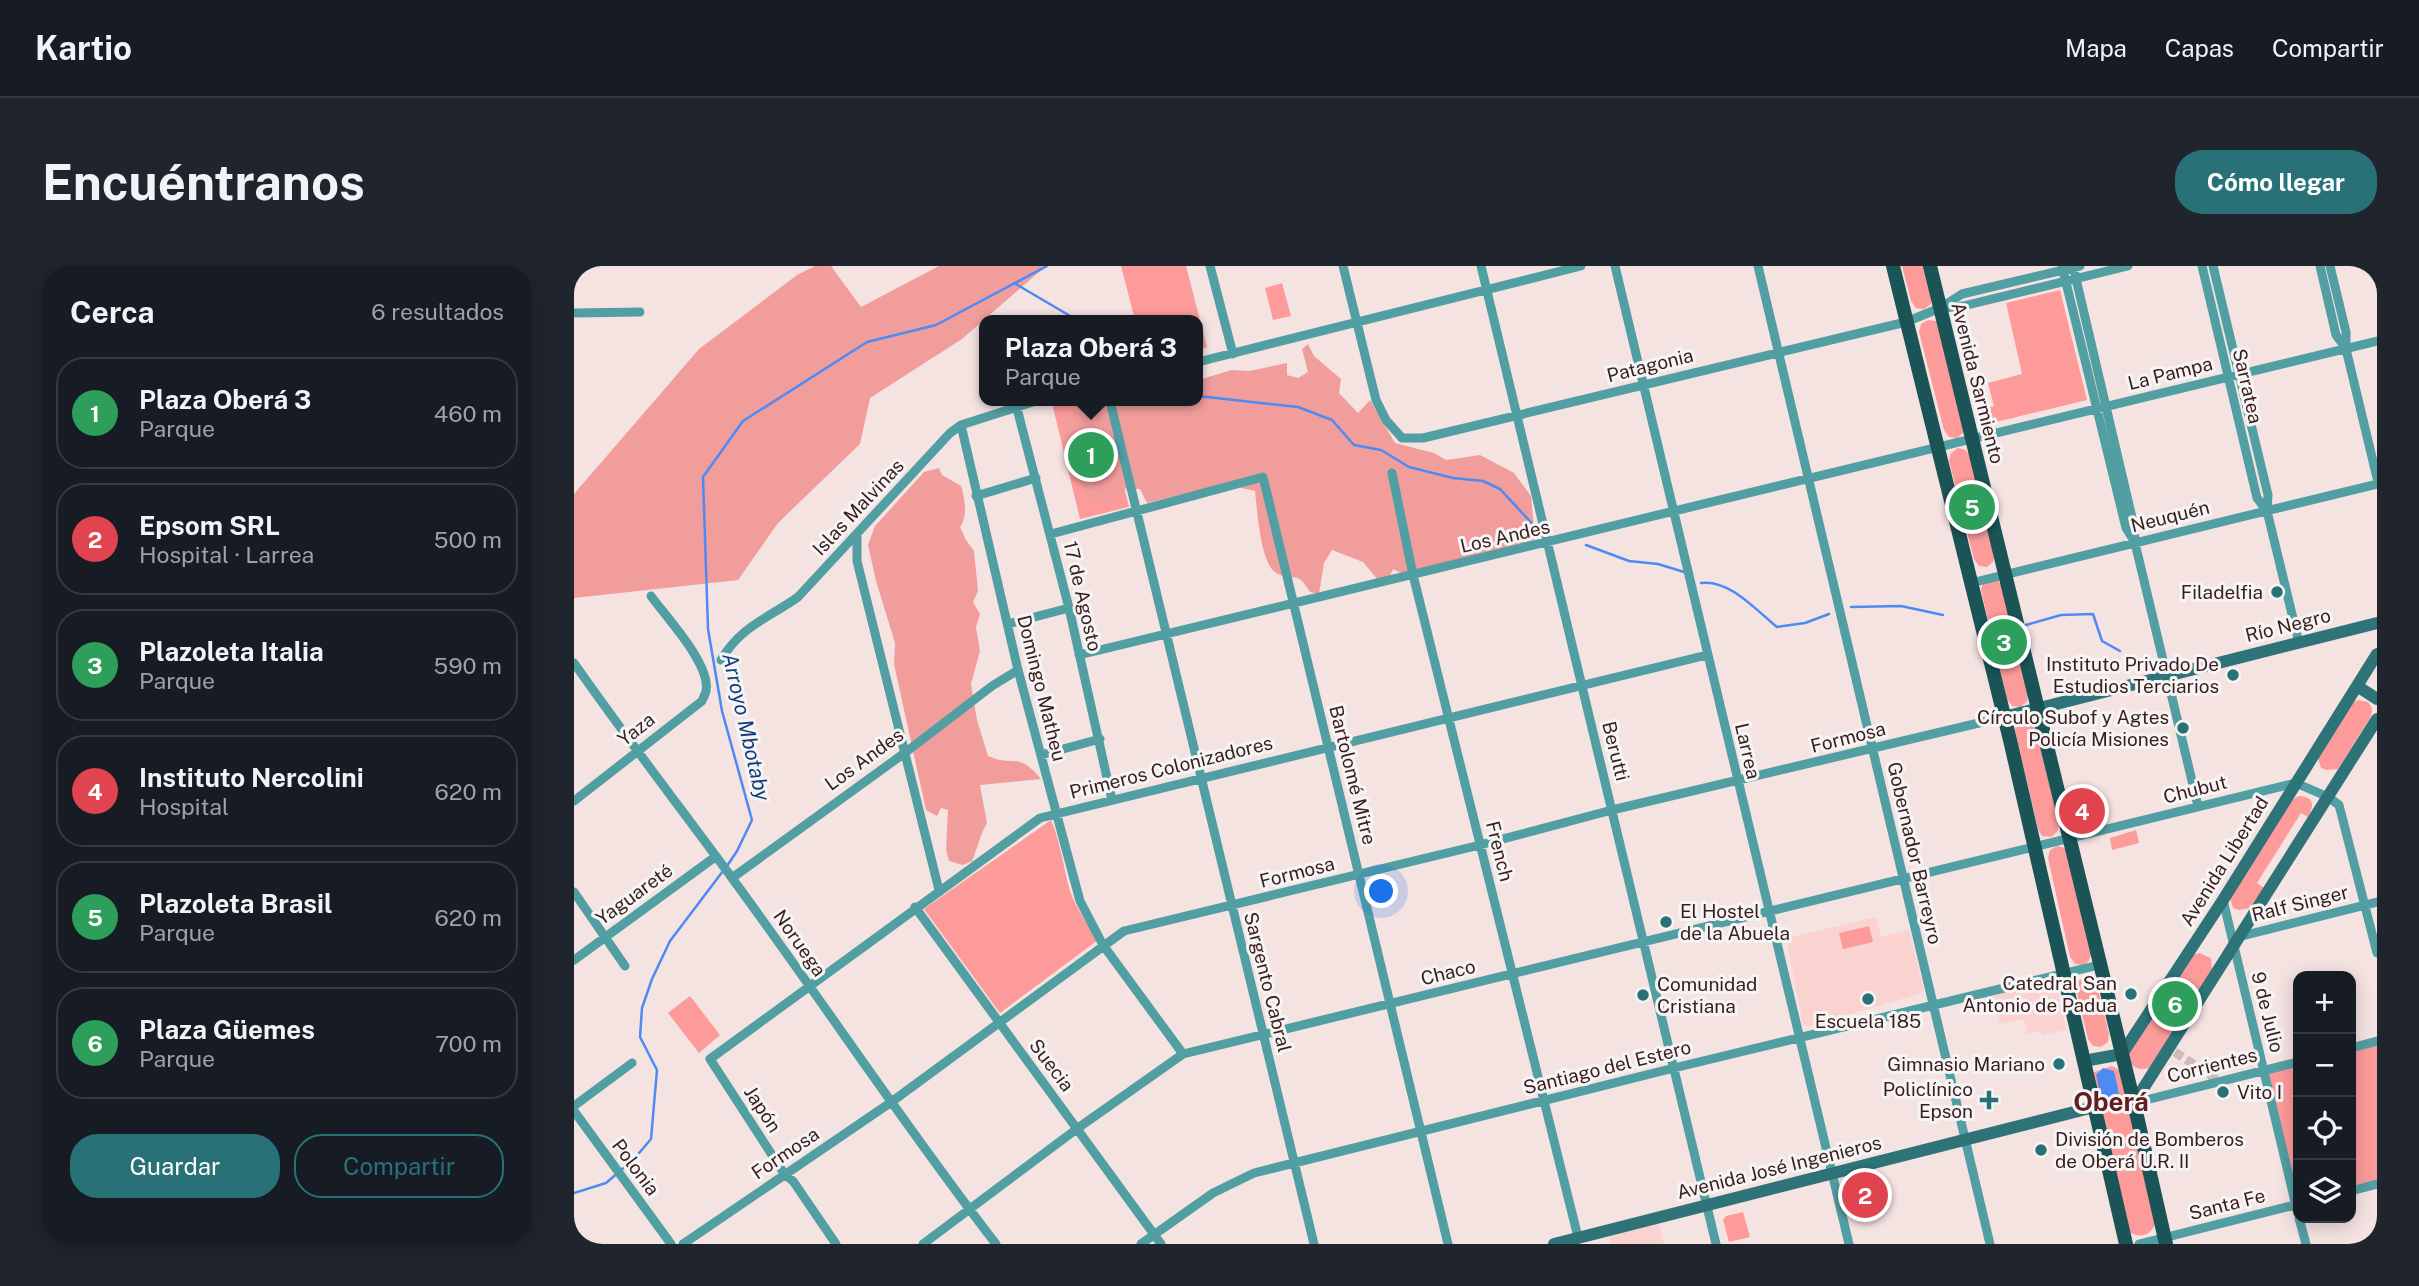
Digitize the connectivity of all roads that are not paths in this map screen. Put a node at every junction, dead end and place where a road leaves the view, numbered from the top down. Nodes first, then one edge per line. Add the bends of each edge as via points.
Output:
1 (1210, 266) edge
2 (1343, 266) edge
3 (1481, 266) edge
4 (1581, 266) edge
5 (1615, 266) edge
6 (1758, 266) edge
7 (1893, 266) edge
8 (1930, 266) edge
9 (2128, 266) edge
10 (2202, 266) edge
11 (2213, 266) edge
12 (2320, 266) edge
13 (2330, 266) edge
14 (2070, 267) edge
15 (2071, 280) junction
16 (1486, 289) junction
17 (1940, 308) junction
18 (640, 312) dead end
19 (574, 313) edge
20 (1906, 322) junction
21 (1357, 324) junction
22 (2377, 341) edge
23 (2346, 349) junction
24 (1778, 352) junction
25 (1233, 354) junction
26 (1203, 361) edge
27 (2239, 375) junction
28 (2228, 377) junction
29 (1643, 385) junction
30 (1009, 406) edge
31 (1018, 406) edge
32 (1111, 406) edge
33 (2102, 408) junction
34 (1517, 416) junction
35 (961, 425) junction
36 (1972, 440) junction
37 (1937, 449) junction
38 (1392, 473) dead end
39 (1036, 478) junction
40 (2377, 478) edge
41 (1809, 480) junction
42 (2377, 484) edge
43 (976, 496) junction
44 (1137, 511) junction
45 (2267, 511) junction
46 (1673, 512) junction
47 (857, 534) junction
48 (1051, 534) junction
49 (2135, 543) junction
50 (1548, 544) junction
51 (1413, 575) junction
52 (2005, 575) junction
53 (1971, 583) junction
54 (651, 596) dead end
55 (1293, 604) junction
56 (1069, 608) junction
57 (2377, 623) edge
58 (1009, 624) junction
59 (1167, 634) junction
60 (2298, 643) junction
61 (2377, 654) edge
62 (1079, 655) junction
63 (1707, 655) junction
64 (721, 660) dead end
65 (574, 663) edge
66 (1018, 670) junction
67 (2166, 676) junction
68 (1582, 685) junction
69 (2357, 686) junction
70 (2377, 699) edge
71 (2037, 708) junction
72 (1448, 716) junction
73 (2004, 717) junction
74 (2377, 719) edge
75 (1100, 740) junction
76 (1328, 747) junction
77 (1872, 749) junction
78 (635, 751) junction
79 (905, 752) junction
80 (1041, 755) junction
81 (1201, 778) junction
82 (1738, 781) junction
83 (2296, 783) junction
84 (2329, 797) junction
85 (1112, 800) junction
86 (574, 801) edge
87 (2197, 806) junction
88 (1612, 810) junction
89 (1056, 813) junction
90 (2068, 838) junction
91 (1480, 845) junction
92 (2034, 847) junction
93 (716, 858) junction
94 (1359, 875) junction
95 (731, 877) junction
96 (1903, 879) junction
97 (939, 890) junction
98 (574, 892) edge
99 (2223, 900) junction
100 (2377, 902) edge
101 (2365, 905) junction
102 (1231, 906) junction
103 (915, 907) junction
104 (1768, 911) junction
105 (606, 936) junction
106 (1643, 941) junction
107 (2236, 941) junction
108 (1103, 946) junction
109 (2377, 953) edge
110 (574, 960) edge
111 (2099, 965) junction
112 (625, 966) dead end
113 (1513, 974) junction
114 (2064, 974) junction
115 (809, 986) junction
116 (1389, 1004) junction
117 (1933, 1005) junction
118 (998, 1021) junction
119 (1263, 1035) junction
120 (1798, 1037) junction
121 (2377, 1041) edge
122 (2356, 1047) edge
123 (1183, 1054) junction
124 (2122, 1054) junction
125 (710, 1059) joint
126 (2084, 1061) junction
127 (632, 1063) dead end
128 (2293, 1063) edge
129 (1674, 1068) junction
130 (2265, 1070) junction
131 (1544, 1100) junction
132 (890, 1103) junction
133 (2134, 1103) junction
134 (574, 1106) edge
135 (2094, 1107) junction
136 (574, 1111) edge
137 (1078, 1129) junction
138 (1421, 1131) junction
139 (1965, 1140) junction
140 (1294, 1162) junction
141 (1832, 1173) junction
142 (785, 1175) junction
143 (2377, 1184) edge
144 (2293, 1189) edge
145 (2356, 1190) edge
146 (1707, 1206) junction
147 (970, 1210) junction
148 (2293, 1211) edge
149 (2301, 1223) edge
150 (1154, 1234) junction
151 (1578, 1237) junction
152 (2165, 1241) edge
153 (671, 1244) edge
154 (683, 1244) edge
155 (836, 1244) edge
156 (923, 1244) edge
157 (996, 1244) edge
158 (1141, 1244) edge
159 (1161, 1244) edge
160 (1314, 1244) edge
161 (1448, 1244) edge
162 (1554, 1244) edge
163 (1716, 1244) edge
164 (1849, 1244) edge
165 (1990, 1244) edge
166 (2126, 1244) edge
167 (2139, 1244) edge
168 (2306, 1244) edge

1 - 25 street
2 - 21 street
3 - 16 street, Berutti
4 - 16 street
5 - 29 street, Larrea
6 - 24 street, Gobernador Barreyro
7 - 20 main road
8 - 17 main road, Avenida Sarmiento
9 - 15 street
10 - 28 street, Sarratea
11 - 27 street, Sarratea
12 - 23 street via 2336,335
13 - 23 street
14 - 15 street
14 - 17 street via 1962,294
15 - 17 street
15 - 33 street
16 - 21 street
16 - 34 street, Berutti
17 - 20 street, Patagonia
17 - 36 main road, Avenida Sarmiento
18 - 19 street
20 - 24 street, Patagonia
20 - 37 main road
21 - 25 street
21 - 34 street, Patagonia via 1376,400 1402,438 1423,438
22 - 23 street, La Pampa
23 - 27 street, La Pampa
23 - 40 street
24 - 29 street, Patagonia
24 - 41 street, Gobernador Barreyro
25 - 26 street
27 - 28 street, La Pampa
27 - 45 street, Sarratea via 2268,495
28 - 33 street, La Pampa
28 - 45 street, Sarratea via 2257,498
29 - 34 street, Patagonia
29 - 46 street, Larrea
30 - 35 street, Islas Malvinas
31 - 39 street, 17 de Agosto
32 - 44 street, Sargento Cabral
33 - 36 street, La Pampa
33 - 49 street
34 - 50 street, Berutti
35 - 43 street, Domingo Matheu
35 - 47 street, Islas Malvinas
36 - 37 street, La Pampa
36 - 52 main road, Avenida Sarmiento
37 - 41 street, Los Andes
37 - 53 main road
38 - 51 street, French
39 - 43 street
39 - 48 street, 17 de Agosto
41 - 46 street, Los Andes
41 - 77 street, Gobernador Barreyro
42 - 45 street, Neuquén
43 - 58 street, Domingo Matheu
44 - 48 street
44 - 55 street, Bartolomé Mitre via 1263,477
44 - 59 street, Sargento Cabral
45 - 49 street, Neuquén
45 - 60 street, Sarratea
46 - 50 street, Los Andes
46 - 63 street, Larrea
47 - 64 street, Islas Malvinas via 798,597 746,629
47 - 79 street via 857,561
48 - 56 street, 17 de Agosto
49 - 52 street, Neuquén
49 - 67 street
50 - 51 street, Los Andes
50 - 68 street, Berutti
51 - 55 street, Los Andes
51 - 72 street, French
52 - 53 street, Neuquén
52 - 71 main road, Avenida Sarmiento
53 - 73 main road
54 - 78 street, Yaza via 699,662 706,692 702,701
55 - 59 street, Los Andes
55 - 76 street, Bartolomé Mitre
56 - 58 street
56 - 62 street, 17 de Agosto
57 - 60 main road, Río Negro
58 - 66 street, Domingo Matheu
59 - 62 street, Los Andes
59 - 81 street, Sargento Cabral
60 - 67 main road, Río Negro
61 - 69 main road, Avenida Libertad
62 - 75 street, 17 de Agosto
63 - 68 street, Primeros Colonizadores
63 - 82 street, Larrea
65 - 78 street, Noruega
66 - 79 street, Los Andes
66 - 80 street, Domingo Matheu
67 - 71 main road, Río Negro
67 - 87 street
68 - 72 street, Primeros Colonizadores
68 - 88 street, Berutti
69 - 70 main road
69 - 83 main road, Avenida Libertad
71 - 73 main road, Río Negro
71 - 90 main road, Avenida Sarmiento
72 - 76 street, Primeros Colonizadores
72 - 91 street, French
73 - 77 street, Formosa
73 - 92 main road
74 - 84 main road
75 - 80 street
75 - 85 street, 17 de Agosto
76 - 81 street, Primeros Colonizadores
76 - 94 street, Bartolomé Mitre
77 - 82 street, Formosa
77 - 96 street, Gobernador Barreyro
78 - 86 street, Yaza
78 - 93 street, Noruega
79 - 95 street, Los Andes
79 - 97 street
80 - 89 street, Domingo Matheu
81 - 85 street, Primeros Colonizadores
81 - 102 street, Sargento Cabral
82 - 88 street, Formosa
82 - 104 street, Larrea
83 - 84 street
83 - 87 street, Chubut
83 - 99 main road, Avenida Libertad
84 - 101 street via 2339,805
84 - 107 main road
85 - 89 street, Primeros Colonizadores
87 - 90 street, Chubut
88 - 91 street, Formosa
88 - 106 street, Berutti
89 - 97 street, Primeros Colonizadores via 1040,818
89 - 108 street, Domingo Matheu via 1080,901
90 - 92 street, Chubut
90 - 111 main road, Avenida Sarmiento
91 - 94 street, Formosa
91 - 113 street, French
92 - 96 street, Chaco
92 - 114 main road
93 - 95 street, Noruega
93 - 105 street, Yaguareté
94 - 102 street, Formosa
94 - 116 street, Bartolomé Mitre
95 - 115 street, Noruega
96 - 104 street, Chaco
96 - 117 street, Gobernador Barreyro
97 - 103 street, Primeros Colonizadores
98 - 105 street
99 - 107 street, 9 de Julio
99 - 124 main road, Avenida Libertad
100 - 101 street, Ralf Singer
101 - 107 street, Ralf Singer
101 - 109 street
102 - 108 street, Formosa via 1124,931
102 - 119 street, Sargento Cabral
103 - 115 street, Primeros Colonizadores
103 - 118 street, Suecia
104 - 106 street, Chaco
104 - 120 street, Larrea
105 - 110 street, Yaguareté
105 - 112 street
106 - 113 street, Chaco
106 - 129 street, Berutti
107 - 130 street, 9 de Julio
107 - 133 main road via 2172,1050
108 - 118 street, Formosa
108 - 123 street, Domingo Matheu
111 - 114 street, Santiago del Estero
111 - 124 main road, Avenida Sarmiento
113 - 116 street, Chaco
113 - 131 street, French
114 - 117 street, Santiago del Estero
114 - 126 main road
115 - 125 street, Primeros Colonizadores
115 - 132 street, Noruega
116 - 119 street, Chaco
116 - 138 street, Bartolomé Mitre
117 - 120 street, Santiago del Estero
117 - 139 street, Gobernador Barreyro
118 - 132 street, Formosa
118 - 137 street, Suecia
119 - 123 street, Chaco
119 - 140 street, Sargento Cabral
120 - 129 street, Santiago del Estero
120 - 141 street, Larrea
121 - 122 street
123 - 137 street, Chaco
124 - 126 main road
124 - 133 main road, Avenida Sarmiento
125 - 142 street, Japón
126 - 135 main road
127 - 134 street
128 - 130 street, Corrientes
129 - 131 street, Santiago del Estero
129 - 146 street, Berutti
130 - 133 street, Corrientes
130 - 144 street, 9 de Julio
131 - 138 street, Santiago del Estero
131 - 151 street, French
132 - 142 street, Formosa
132 - 147 street, Noruega
133 - 152 main road, Avenida Sarmiento
135 - 139 main road, Avenida José Ingenieros
135 - 166 main road
136 - 153 street, Polonia
137 - 147 street, Chaco
137 - 150 street, Suecia
138 - 140 street, Santiago del Estero
138 - 161 street, Bartolomé Mitre
139 - 141 main road, Avenida José Ingenieros
139 - 165 street, Gobernador Barreyro
140 - 150 street, Santiago del Estero via 1254,1173 1213,1193
140 - 160 street, Sargento Cabral
141 - 146 main road, Avenida José Ingenieros
141 - 164 street, Larrea
142 - 154 street, Formosa
142 - 155 street, Japón
143 - 145 street
146 - 151 main road, Avenida José Ingenieros
146 - 163 street, Berutti
147 - 156 street, Chaco
147 - 157 street, Noruega
148 - 152 street, Santa Fe
149 - 168 street, 9 de Julio
150 - 158 street, Santiago del Estero
150 - 159 street, Suecia
151 - 162 main road, Avenida José Ingenieros
152 - 167 street, Santa Fe

